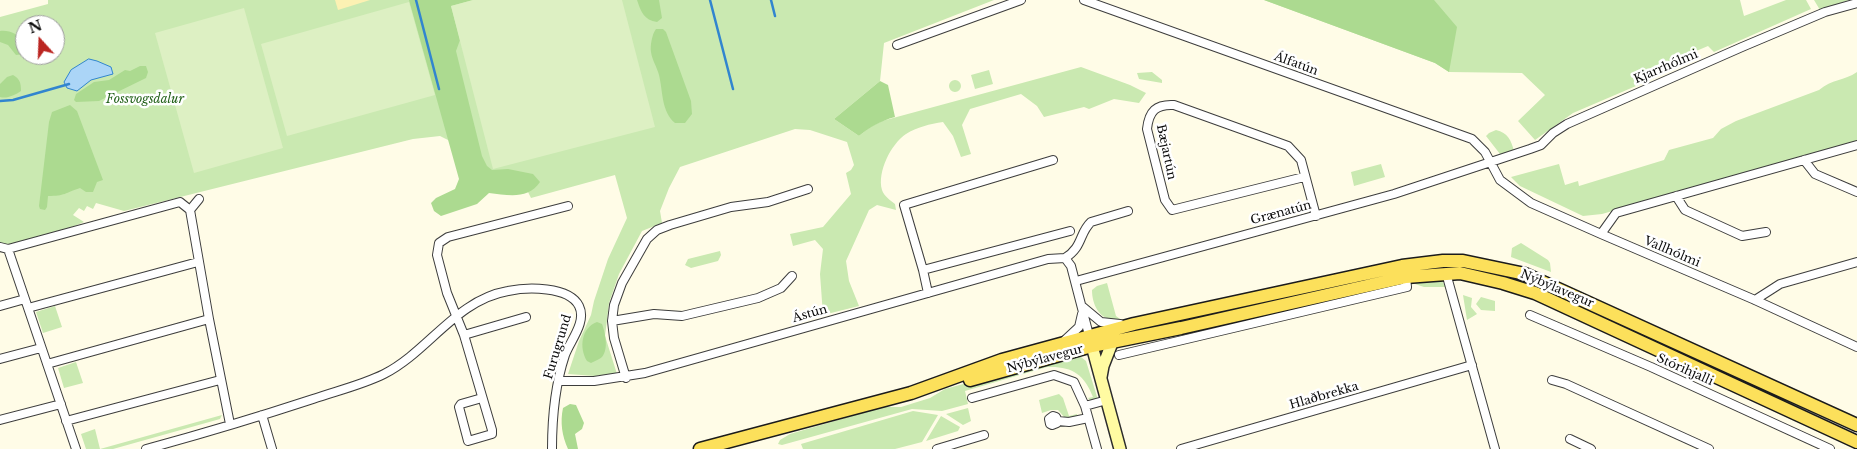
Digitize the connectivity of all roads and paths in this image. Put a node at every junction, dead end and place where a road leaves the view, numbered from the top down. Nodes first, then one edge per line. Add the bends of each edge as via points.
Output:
1 (1021, 0) edge
2 (1084, 0) edge
3 (1857, 3) edge
4 (897, 45) dead end
5 (1857, 145) edge
6 (1053, 160) dead end
7 (1804, 160) junction
8 (1490, 162) junction
9 (1304, 177) junction
10 (808, 190) dead end
11 (1857, 192) edge
12 (1676, 196) junction
13 (199, 198) dead end
14 (568, 206) dead end
15 (190, 210) junction
16 (1128, 211) dead end
17 (1316, 216) junction
18 (1070, 231) dead end
19 (1766, 232) dead end
20 (1601, 234) junction
21 (4, 248) edge
22 (1065, 258) junction
23 (198, 262) junction
24 (1857, 262) edge
25 (923, 270) junction
26 (1446, 273) junction
27 (792, 276) dead end
28 (1076, 281) junction
29 (928, 293) junction
30 (25, 300) junction
31 (1755, 300) junction
32 (0, 306) edge
33 (1083, 307) junction
34 (28, 308) junction
35 (1178, 315) junction
36 (1530, 315) dead end
37 (456, 316) junction
38 (526, 317) dead end
39 (209, 319) junction
40 (612, 322) junction
41 (1134, 324) junction
42 (464, 335) junction
43 (1182, 335) junction
44 (1091, 341) junction
45 (1112, 343) junction
46 (1060, 344) junction
47 (1857, 347) edge
48 (41, 348) junction
49 (1119, 355) dead end
50 (0, 360) edge
51 (47, 364) junction
52 (1472, 365) junction
53 (626, 378) junction
54 (1101, 379) junction
55 (220, 380) junction
56 (1552, 380) dead end
57 (559, 381) junction
58 (911, 393) junction
59 (482, 398) junction
60 (972, 398) dead end
61 (1107, 400) junction
62 (61, 404) junction
63 (1085, 406) junction
64 (262, 415) junction
65 (1088, 418) junction
66 (0, 420) edge
67 (66, 421) junction
68 (1058, 421) dead end
69 (230, 424) junction
70 (1857, 425) edge
71 (984, 435) dead end
72 (1570, 439) dead end
73 (1857, 442) edge
74 (76, 449) edge
75 (146, 449) edge
76 (272, 449) edge
77 (554, 449) edge
78 (700, 449) edge
79 (937, 449) edge
80 (1097, 449) edge
81 (1120, 449) edge
82 (1181, 449) edge
83 (1495, 449) edge
84 (1592, 449) edge
85 (1709, 449) edge
86 (1830, 449) edge

1 - 4 street
2 - 8 street, Álfatún via 1466,137 1481,147
3 - 8 street, Kjarrhólmi via 1825,12 1657,83 1567,124 1541,144
5 - 7 street
6 - 25 street via 904,205
7 - 11 street via 1815,174
7 - 12 street
8 - 17 street, Grænatún
8 - 20 street, Vallhólmi via 1500,180 1531,203
9 - 9 street, Bæjartún via 1301,160 1288,146 1174,105 1163,104 1148,120 1147,129 1165,200 1172,210
9 - 17 street, Bæjartún
10 - 40 street via 768,202 731,207 657,230 647,239 622,283
12 - 19 street via 1685,210 1742,236
12 - 20 street via 1616,213
13 - 15 street
14 - 37 street via 448,237 440,243 437,255
15 - 21 street via 180,202
15 - 23 street
16 - 22 street via 1091,222 1074,253
17 - 28 street, Grænatún
18 - 25 street
20 - 31 street, Vallhólmi
21 - 30 street
22 - 28 street
22 - 29 street, Ástún via 1048,259
23 - 34 street
23 - 39 street
24 - 31 street via 1780,284
25 - 29 street
26 - 43 main road, Nýbýlavegur via 1406,277
26 - 52 street
26 - 73 main road, Nýbýlavegur via 1469,275 1535,293
27 - 40 street via 781,288 758,298 682,316 654,314
28 - 33 street
29 - 53 street, Ástún
30 - 32 street
30 - 34 street
31 - 47 street, Vallhólmi
33 - 41 street via 1102,322
33 - 44 street
33 - 46 street, Nýbýlavegur via 1079,327
34 - 48 street
35 - 41 main road, Nýbýlavegur
35 - 43 street
35 - 70 main road, Nýbýlavegur via 1402,266 1443,261 1482,264 1525,274
36 - 86 street, Stórihjalli
37 - 42 street
37 - 57 street, Furugrund via 475,303 508,291 557,291 572,298 579,306 580,320 565,355
37 - 64 street, Furugrund via 408,360 382,375
38 - 42 street
39 - 51 street
39 - 55 street
40 - 53 street
41 - 44 main road, Nýbýlavegur
42 - 59 street
43 - 45 main road, Nýbýlavegur
43 - 49 street, Nýbýlavegur
44 - 45 main road, Nýbýlavegur
44 - 46 main road, Nýbýlavegur
44 - 54 street
44 - 58 main road, Nýbýlavegur via 939,389
45 - 54 street
46 - 58 main road, Nýbýlavegur via 1002,360
48 - 50 street
48 - 51 street
51 - 62 street
52 - 82 street, Hlaðbrekka
52 - 83 street
53 - 57 street, Ástún
54 - 61 street
55 - 67 street
55 - 69 street
56 - 85 street
57 - 77 street, Furugrund
58 - 78 main road, Nýbýlavegur
59 - 59 street via 492,434 468,441 459,407
60 - 63 street via 1054,375 1074,382
61 - 63 street
61 - 81 street
62 - 66 street
62 - 67 street
63 - 65 street
64 - 69 street, Furugrund
64 - 76 street
65 - 68 street
65 - 80 street
67 - 74 street
69 - 75 street, Furugrund
71 - 79 street
72 - 84 street

